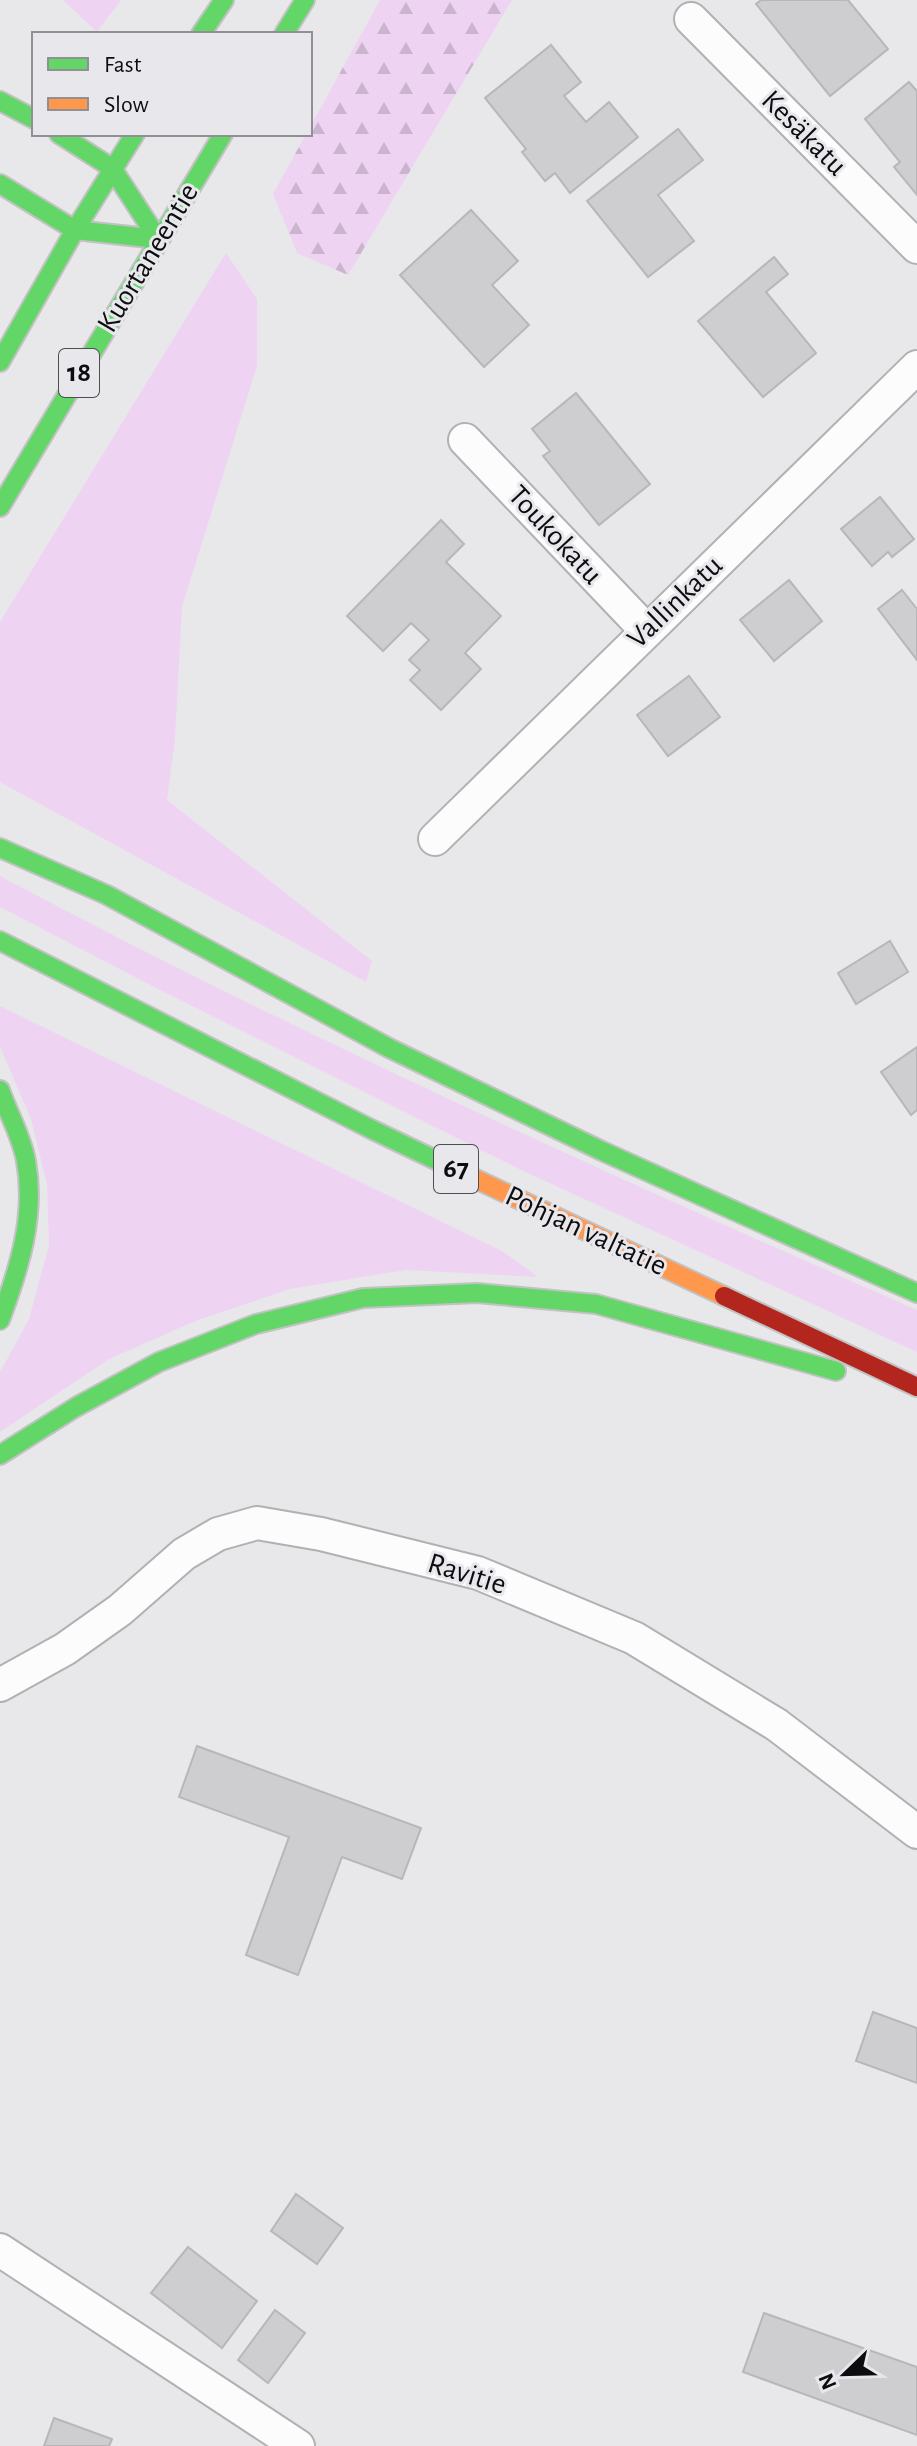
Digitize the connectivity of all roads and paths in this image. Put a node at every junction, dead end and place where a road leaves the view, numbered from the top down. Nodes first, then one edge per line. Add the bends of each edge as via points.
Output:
1 (224, 0) edge
2 (305, 0) edge
3 (691, 19) dead end
4 (202, 32) edge
5 (285, 32) edge
6 (0, 101) edge
7 (32, 118) edge
8 (62, 136) edge
9 (134, 136) edge
10 (222, 136) edge
11 (112, 168) junction
12 (0, 184) edge
13 (75, 230) junction
14 (158, 239) junction
15 (917, 247) edge
16 (0, 362) edge
17 (917, 367) edge
18 (465, 440) dead end
19 (0, 507) edge
20 (646, 630) junction
21 (0, 827) edge
22 (435, 839) dead end
23 (0, 848) edge
24 (107, 895) junction
25 (0, 941) edge
26 (0, 1090) edge
27 (917, 1293) edge
28 (0, 1320) edge
29 (917, 1390) edge
30 (0, 1455) edge
31 (0, 1685) edge
32 (917, 1832) edge
33 (0, 2250) edge
34 (298, 2446) edge

1 - 4 highway
2 - 5 highway
3 - 15 street, Kesäkatu
6 - 7 highway
8 - 11 highway
9 - 11 highway
10 - 14 highway, Kuortaneentie / 18
11 - 13 highway
11 - 14 highway
12 - 13 highway
13 - 14 highway
13 - 16 highway
14 - 19 highway, Kuortaneentie / 18
17 - 20 street, Vallinkatu
18 - 20 street, Toukokatu
20 - 22 street, Vallinkatu
21 - 24 highway
23 - 24 highway
24 - 27 highway via 389,1048
25 - 29 highway, Pohjan valtatie / 67 via 373,1130
26 - 28 highway via 26,1160 29,1222
29 - 30 highway via 596,1304 477,1293 363,1298 256,1324 159,1362
31 - 32 street, Ravitie via 120,1610 184,1554 218,1534 257,1523 478,1573 634,1638 777,1725
33 - 34 street

